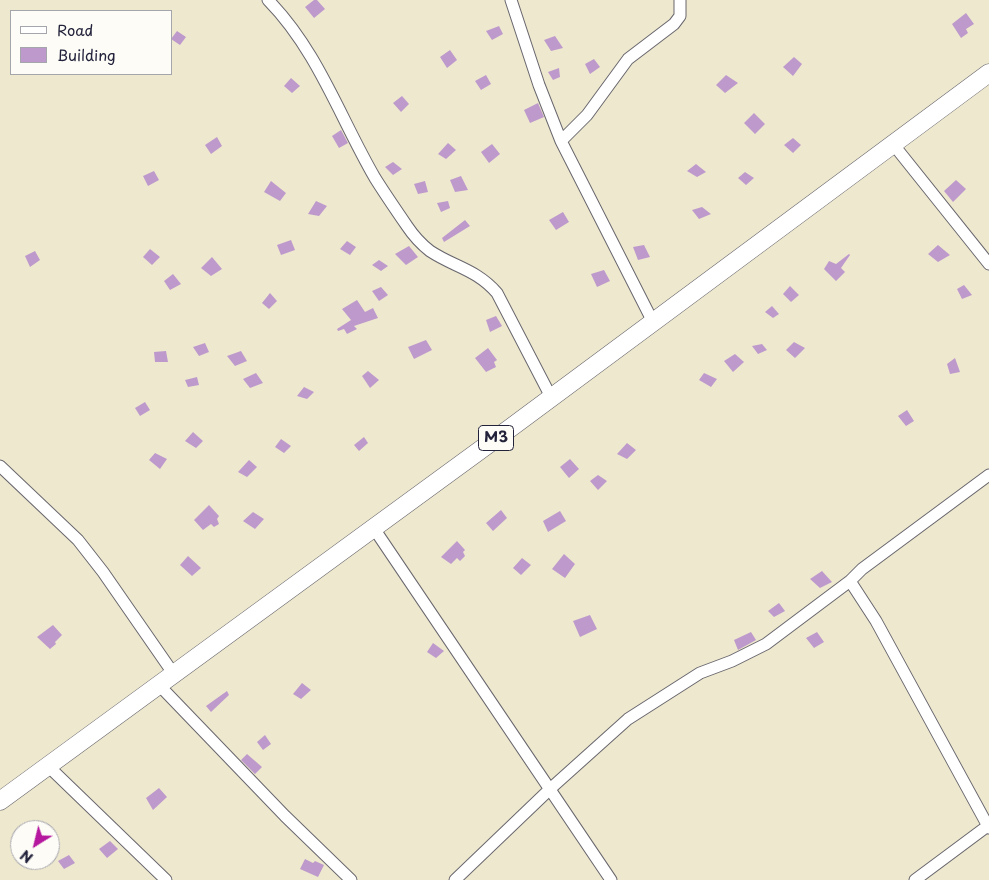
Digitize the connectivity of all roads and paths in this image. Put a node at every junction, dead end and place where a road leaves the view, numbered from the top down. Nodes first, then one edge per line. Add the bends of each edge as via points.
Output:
1 (268, 0) edge
2 (511, 0) edge
3 (680, 0) edge
4 (989, 73) edge
5 (561, 141) junction
6 (892, 144) junction
7 (989, 264) edge
8 (653, 322) junction
9 (551, 397) junction
10 (0, 466) edge
11 (989, 475) edge
12 (373, 527) junction
13 (850, 581) junction
14 (173, 673) junction
15 (159, 684) junction
16 (48, 766) junction
17 (550, 789) junction
18 (0, 801) edge
19 (989, 826) edge
20 (166, 880) edge
21 (351, 880) edge
22 (455, 880) edge
23 (611, 880) edge
24 (915, 880) edge

1 - 9 street via 302,41 375,178 408,227 430,251 486,280
2 - 5 street
3 - 5 street via 680,16 674,24 628,59 587,115
4 - 6 main road, M3
5 - 8 street
6 - 7 street
6 - 8 main road, M3
8 - 9 main road, M3
9 - 12 main road, M3
10 - 14 street via 78,540
11 - 13 street
12 - 14 main road, M3
12 - 17 street
13 - 17 street via 766,644 700,673 628,719
13 - 19 street via 876,621
14 - 15 main road, M3
15 - 16 main road, M3
15 - 21 street
16 - 18 main road, M3
16 - 20 street
17 - 22 street
17 - 23 street
19 - 24 street

